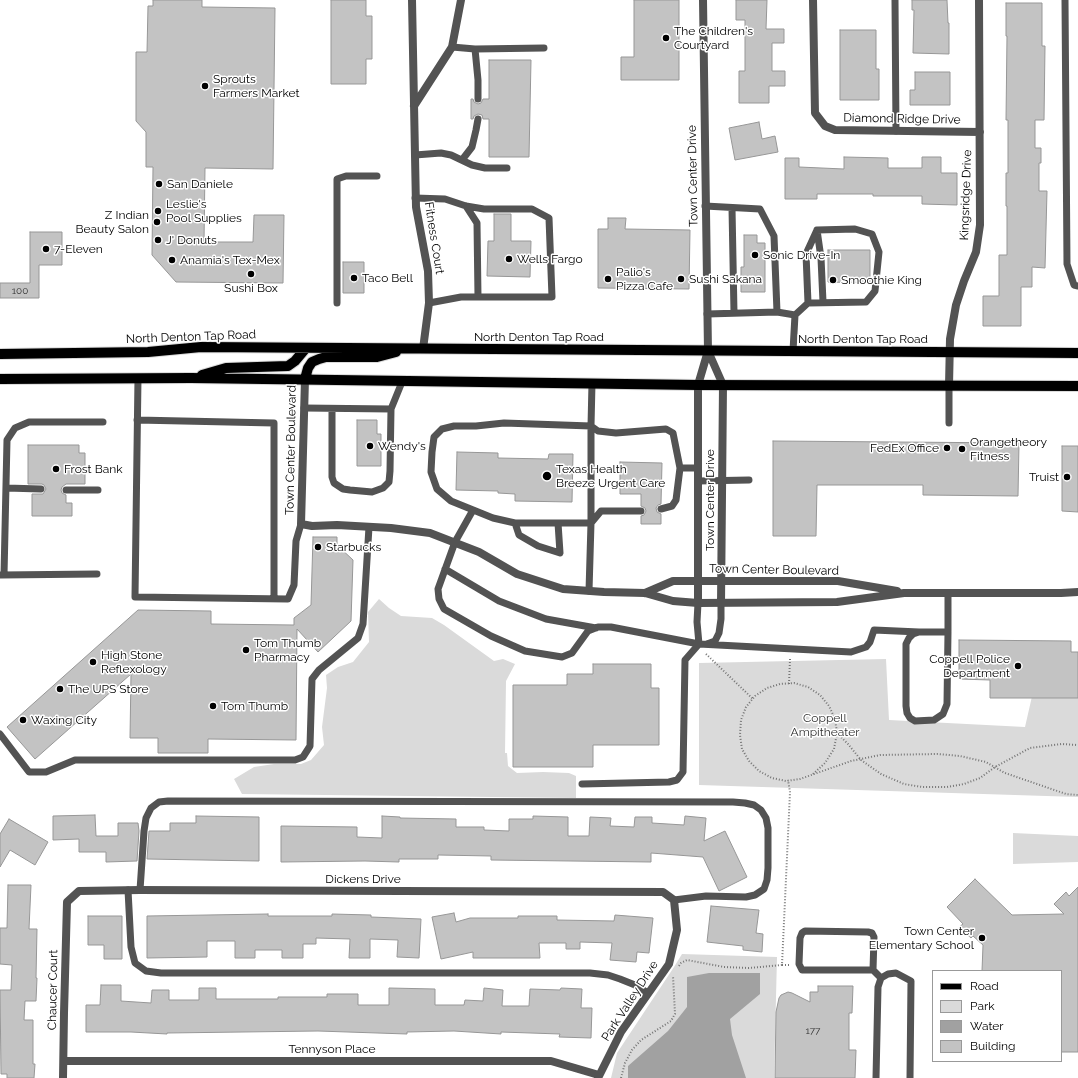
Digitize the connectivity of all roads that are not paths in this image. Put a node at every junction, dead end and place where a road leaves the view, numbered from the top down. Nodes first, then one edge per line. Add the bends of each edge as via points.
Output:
1 (412, 0) edge
2 (461, 0) edge
3 (703, 0) edge
4 (813, 0) edge
5 (895, 0) edge
6 (979, 0) edge
7 (1065, 0) edge
8 (452, 47) junction
9 (544, 48) dead end
10 (475, 49) junction
11 (478, 99) dead end
12 (414, 106) junction
13 (478, 119) dead end
14 (896, 131) junction
15 (980, 132) junction
16 (414, 155) junction
17 (462, 160) junction
18 (506, 168) dead end
19 (377, 176) dead end
20 (415, 198) junction
21 (466, 206) junction
22 (706, 206) junction
23 (732, 208) junction
24 (817, 230) junction
25 (1078, 286) edge
26 (478, 297) junction
27 (823, 302) junction
28 (337, 303) dead end
29 (429, 303) junction
30 (808, 303) junction
31 (777, 312) junction
32 (734, 313) junction
33 (707, 314) junction
34 (795, 315) junction
35 (306, 348) junction
36 (408, 349) junction
37 (423, 349) junction
38 (2, 351) edge
39 (708, 351) junction
40 (793, 351) junction
41 (950, 353) junction
42 (1078, 353) edge
43 (138, 378) junction
44 (191, 378) junction
45 (0, 379) edge
46 (304, 379) junction
47 (402, 382) junction
48 (592, 384) junction
49 (698, 385) junction
50 (723, 385) junction
51 (949, 386) junction
52 (1078, 386) edge
53 (304, 408) junction
54 (332, 409) junction
55 (391, 409) junction
56 (138, 420) junction
57 (103, 422) dead end
58 (949, 423) dead end
59 (591, 426) junction
60 (680, 468) junction
61 (698, 468) junction
62 (749, 480) dead end
63 (698, 481) junction
64 (722, 481) junction
65 (6, 488) junction
66 (41, 489) dead end
67 (66, 490) dead end
68 (98, 490) dead end
69 (661, 509) dead end
70 (473, 510) junction
71 (641, 511) dead end
72 (514, 523) junction
73 (558, 523) junction
74 (591, 523) junction
75 (301, 524) junction
76 (368, 526) junction
77 (455, 542) junction
78 (445, 569) junction
79 (97, 574) dead end
80 (2, 575) edge
81 (698, 581) junction
82 (721, 581) junction
83 (589, 591) junction
84 (1078, 592) edge
85 (645, 593) junction
86 (904, 593) junction
87 (948, 593) junction
88 (274, 599) junction
89 (698, 603) junction
90 (721, 604) junction
91 (596, 628) junction
92 (919, 632) junction
93 (948, 632) junction
94 (699, 644) junction
95 (0, 734) edge
96 (582, 784) dead end
97 (128, 890) junction
98 (140, 890) junction
99 (674, 900) junction
100 (67, 902) joint
101 (873, 970) junction
102 (881, 978) junction
103 (648, 993) junction
104 (64, 1061) junction
105 (598, 1076) edge
106 (64, 1078) edge
107 (876, 1078) edge
108 (910, 1078) edge

1 - 12 street, Fitness Court
2 - 8 street
3 - 22 street, Town Center Drive
4 - 14 street, Diamond Ridge Drive via 816,113 825,126 835,130
5 - 14 lane
6 - 15 street, Kingsridge Drive
7 - 25 lane via 1067,264 1074,285
8 - 10 lane
8 - 12 street
9 - 10 lane
10 - 11 lane
12 - 16 street, Fitness Court
13 - 17 lane via 472,147
14 - 15 street, Diamond Ridge Drive
15 - 41 street, Kingsridge Drive via 980,225 976,252 956,304
16 - 17 lane via 441,153
16 - 20 street, Fitness Court
17 - 18 lane via 472,166
19 - 28 lane via 346,176 337,179
20 - 21 lane via 445,199
20 - 29 street, Fitness Court via 428,271
21 - 26 lane via 477,223
21 - 26 lane via 532,209 550,218 552,297
22 - 23 lane
22 - 33 street, Town Center Drive
23 - 31 lane via 760,209 774,236
23 - 32 lane
24 - 27 lane
24 - 27 lane via 855,228 872,234 879,252 875,291 866,302
24 - 30 lane via 806,254
26 - 29 lane via 461,297
27 - 30 lane
29 - 37 street, Fitness Court
30 - 34 lane
31 - 32 lane
31 - 34 lane
32 - 33 lane
33 - 39 street, Town Center Drive
34 - 40 lane
35 - 36 main road, North Denton Tap Road
35 - 38 main road, North Denton Tap Road via 201,347 148,352
35 - 44 main road via 288,366 226,368
36 - 37 main road, North Denton Tap Road
36 - 46 main road via 377,357 319,359 312,362
37 - 39 main road, North Denton Tap Road
39 - 40 main road, North Denton Tap Road
39 - 49 street, Town Center Drive
39 - 50 street, Town Center Drive
40 - 41 main road, North Denton Tap Road
41 - 42 main road, North Denton Tap Road
41 - 51 street, Kingsridge Drive
43 - 44 main road
43 - 45 main road
43 - 56 lane
44 - 46 main road
46 - 47 main road
46 - 53 street, Town Center Boulevard
47 - 48 main road
47 - 55 lane
48 - 49 main road
48 - 59 lane
49 - 50 main road
49 - 61 street, Town Center Drive
50 - 51 main road
50 - 64 street, Town Center Drive
51 - 52 main road
51 - 58 lane
53 - 54 lane
53 - 75 street, Town Center Boulevard
54 - 55 lane
54 - 55 lane via 334,483 343,489 372,492 383,488 389,482
56 - 88 lane via 274,423
56 - 88 lane via 135,597
57 - 65 lane via 29,422 15,428 7,440
59 - 60 lane via 598,431 616,433 666,429 673,433
59 - 70 lane via 504,423 442,429 434,437 432,452 431,472 437,489 451,501
59 - 74 lane
60 - 61 lane
60 - 69 lane via 676,500 672,506
61 - 63 street, Town Center Drive
62 - 64 lane
63 - 64 lane
63 - 81 street, Town Center Drive
64 - 82 street, Town Center Drive
65 - 66 lane
65 - 80 lane
67 - 68 lane
70 - 72 lane
70 - 77 lane
71 - 74 lane via 601,511
72 - 73 lane
72 - 73 lane via 519,536 560,553
73 - 74 lane
74 - 83 lane
75 - 76 street, Town Center Boulevard
75 - 88 lane via 296,541 294,585 288,599
76 - 77 street, Town Center Boulevard via 430,532
76 - 95 lane via 363,624 358,638 319,670 312,679 310,746 303,757 295,760 74,760 46,772 29,772
77 - 78 lane
77 - 83 street, Town Center Boulevard via 479,552 517,574 563,589
78 - 91 lane via 499,601 546,619
78 - 91 lane via 438,589 439,599 444,608 491,636 525,651 562,657 572,653 588,632
79 - 80 lane
81 - 82 street, Town Center Boulevard
81 - 85 street, Town Center Boulevard via 673,581
81 - 89 street, Town Center Drive
82 - 86 street, Town Center Boulevard via 838,581
82 - 90 street, Town Center Drive
83 - 85 street, Town Center Boulevard
84 - 87 street, Town Center Boulevard
85 - 89 street, Town Center Boulevard via 673,601
86 - 87 street, Town Center Boulevard
86 - 90 street, Town Center Boulevard via 836,602
87 - 93 lane
89 - 90 street, Town Center Boulevard
89 - 94 lane
90 - 94 lane via 721,621 716,641
91 - 94 lane via 611,627
92 - 93 lane
92 - 93 lane via 908,638 906,644 906,706 910,718 915,721 934,720 943,714 947,704
92 - 94 lane via 874,630 866,647 852,652
94 - 96 lane via 685,660 684,757 683,772 677,780
97 - 98 street, Dickens Drive
97 - 100 street, Dickens Drive via 79,891
97 - 103 lane via 130,947 135,963 146,971 590,973 620,979
98 - 99 street, Dickens Drive via 663,892
98 - 99 lane via 146,818 158,802 168,800 733,802 754,805 761,810 768,828 768,868 764,889 746,897
99 - 103 street, Park Valley Drive via 677,930 669,964
100 - 104 street, Chaucer Court
101 - 101 lane via 802,970 799,964 802,933 872,933
101 - 102 lane
102 - 107 lane via 878,987
102 - 108 lane via 896,973 911,981
103 - 105 street, Park Valley Drive via 621,1032
104 - 105 street, Tennyson Place via 551,1061
104 - 106 street, Chaucer Court

